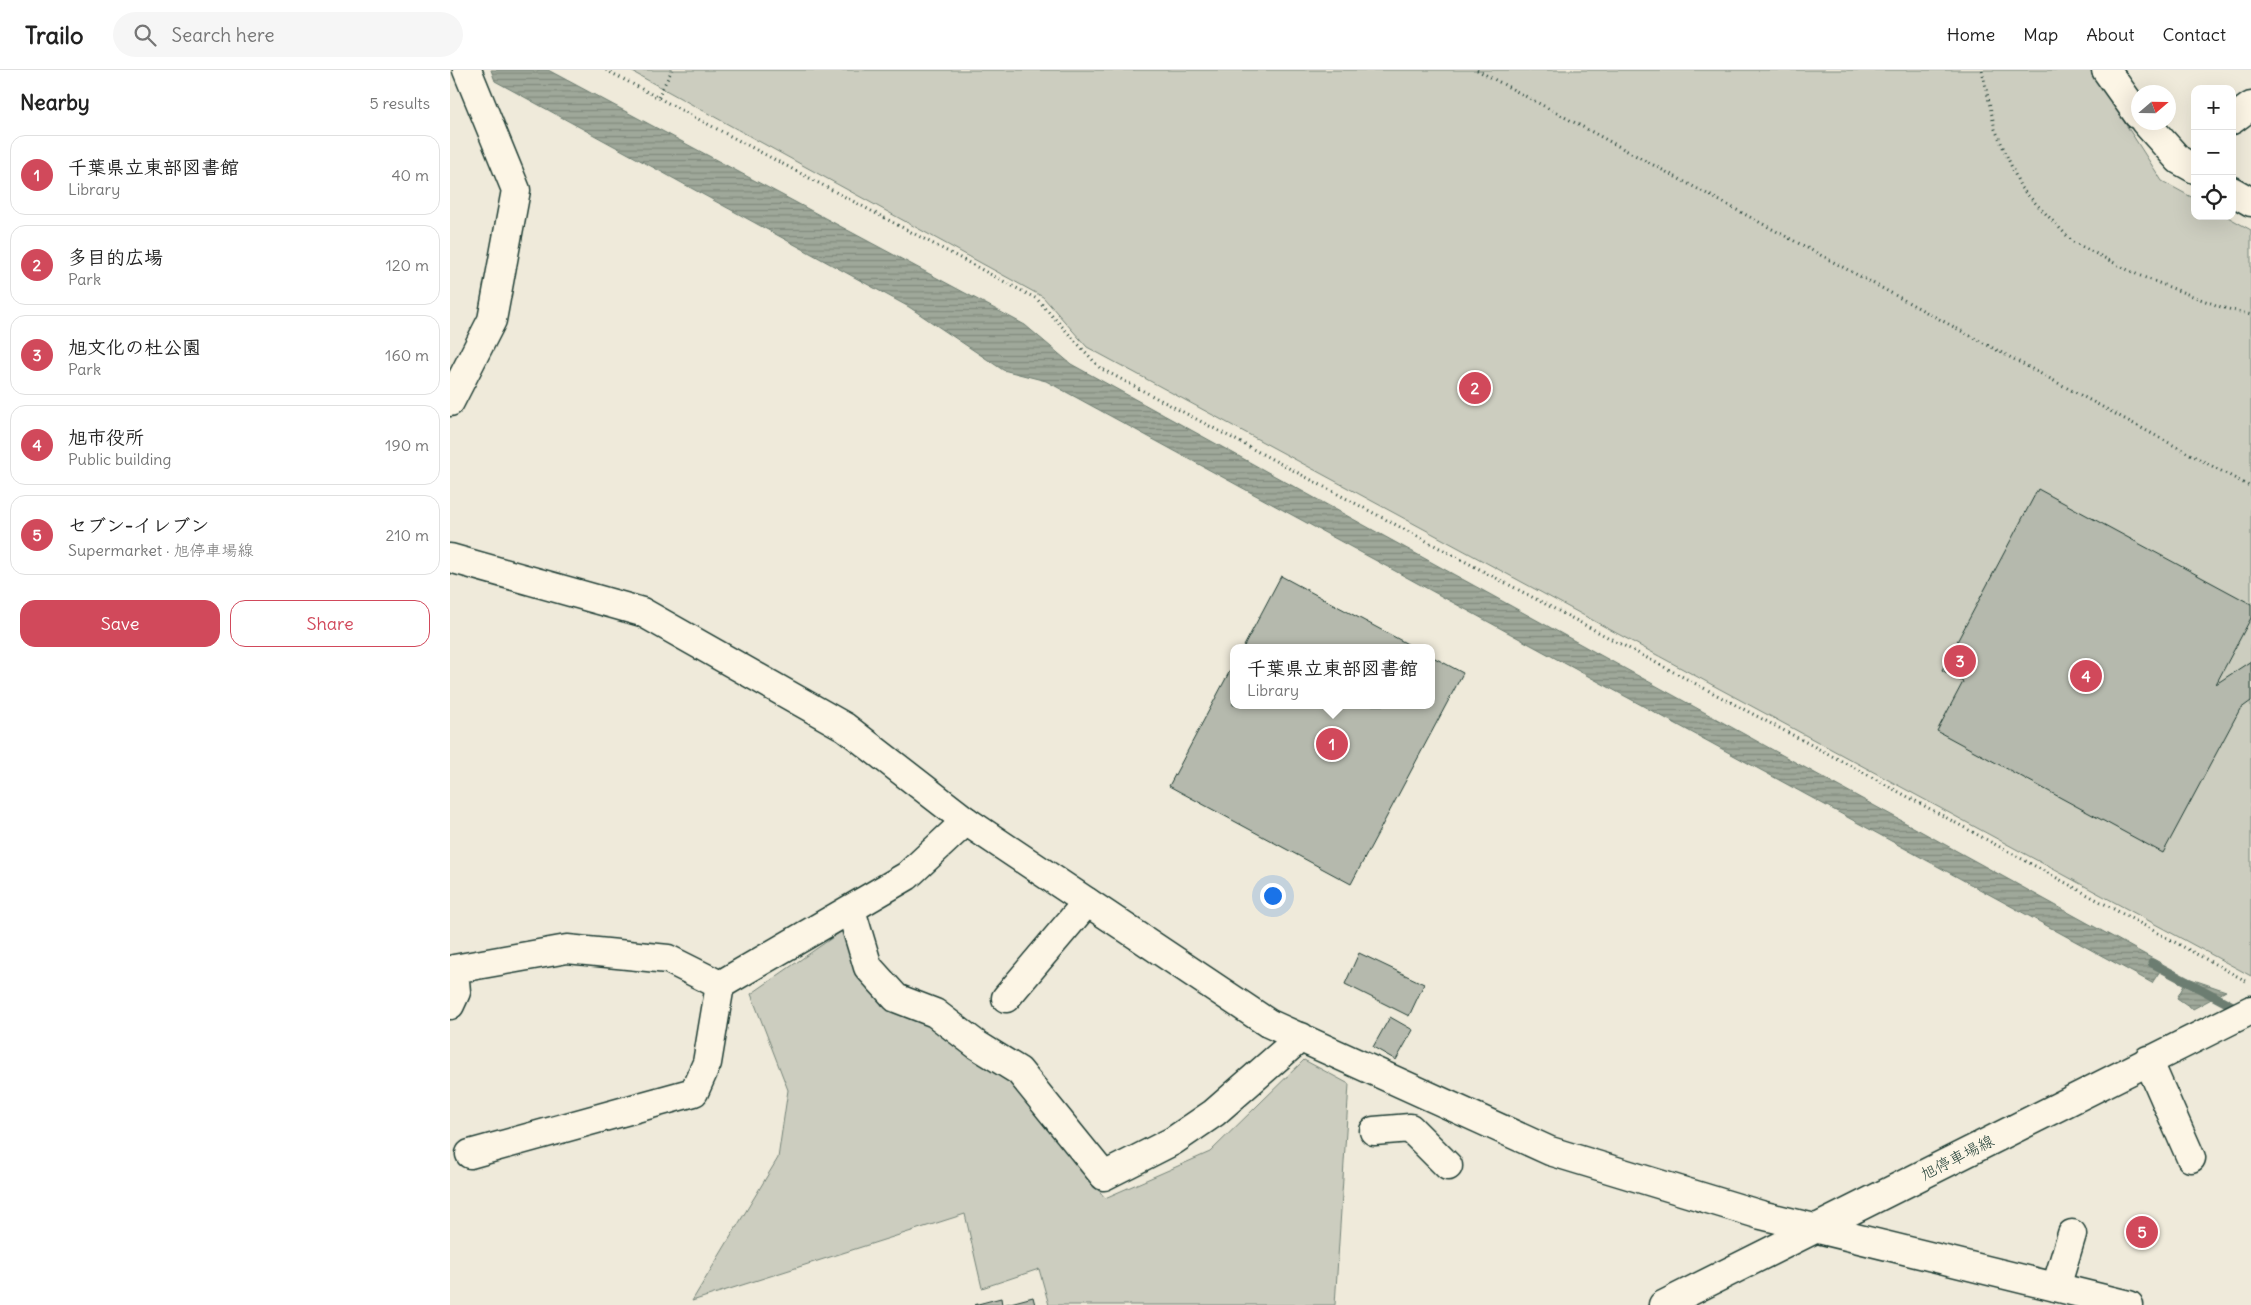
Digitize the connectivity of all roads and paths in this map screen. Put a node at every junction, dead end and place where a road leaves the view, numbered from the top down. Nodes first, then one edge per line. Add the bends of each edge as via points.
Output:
1 (606, 70) edge
2 (672, 70) edge
3 (1478, 70) edge
4 (1982, 70) edge
5 (2106, 70) edge
6 (472, 82) edge
7 (658, 97) junction
8 (2131, 106) edge
9 (2251, 106) edge
10 (2236, 117) edge
11 (2155, 130) edge
12 (2189, 159) edge
13 (2236, 193) edge
14 (2251, 202) edge
15 (2251, 315) edge
16 (450, 402) edge
17 (2251, 487) edge
18 (450, 558) edge
19 (966, 821) junction
20 (1087, 902) junction
21 (851, 910) junction
22 (2251, 983) edge
23 (720, 985) junction
24 (1006, 998) dead end
25 (450, 1005) edge
26 (2251, 1010) edge
27 (1301, 1037) junction
28 (2148, 1060) junction
29 (1411, 1088) junction
30 (470, 1154) dead end
31 (2191, 1158) dead end
32 (1448, 1166) dead end
33 (1815, 1229) junction
34 (2072, 1234) dead end
35 (2056, 1287) junction
36 (2123, 1304) edge
37 (1663, 1305) edge

1 - 7 path
2 - 7 path
3 - 17 path
4 - 15 path via 1995,130 2021,188 2073,242 2138,275
5 - 8 street
6 - 16 street via 516,190 492,320
7 - 22 path via 1037,299 1100,368 1857,769
9 - 10 street
11 - 12 street
13 - 14 street
18 - 19 street via 642,612 845,727
19 - 20 street
19 - 21 street via 907,876
20 - 24 street
20 - 27 street via 1268,1023
21 - 23 street
21 - 27 street via 868,967 896,998 934,1013 1019,1071 1104,1176 1173,1141 1214,1113
23 - 25 street via 668,959 567,949 454,969 456,992
23 - 30 street via 707,1063 694,1092
26 - 28 street, 旭停車場線
27 - 29 street
28 - 31 street
28 - 33 street, 旭停車場線
29 - 32 street via 1380,1130 1410,1128
29 - 33 street via 1550,1151
33 - 35 street
33 - 37 street, 旭停車場線
34 - 35 street
35 - 36 street

